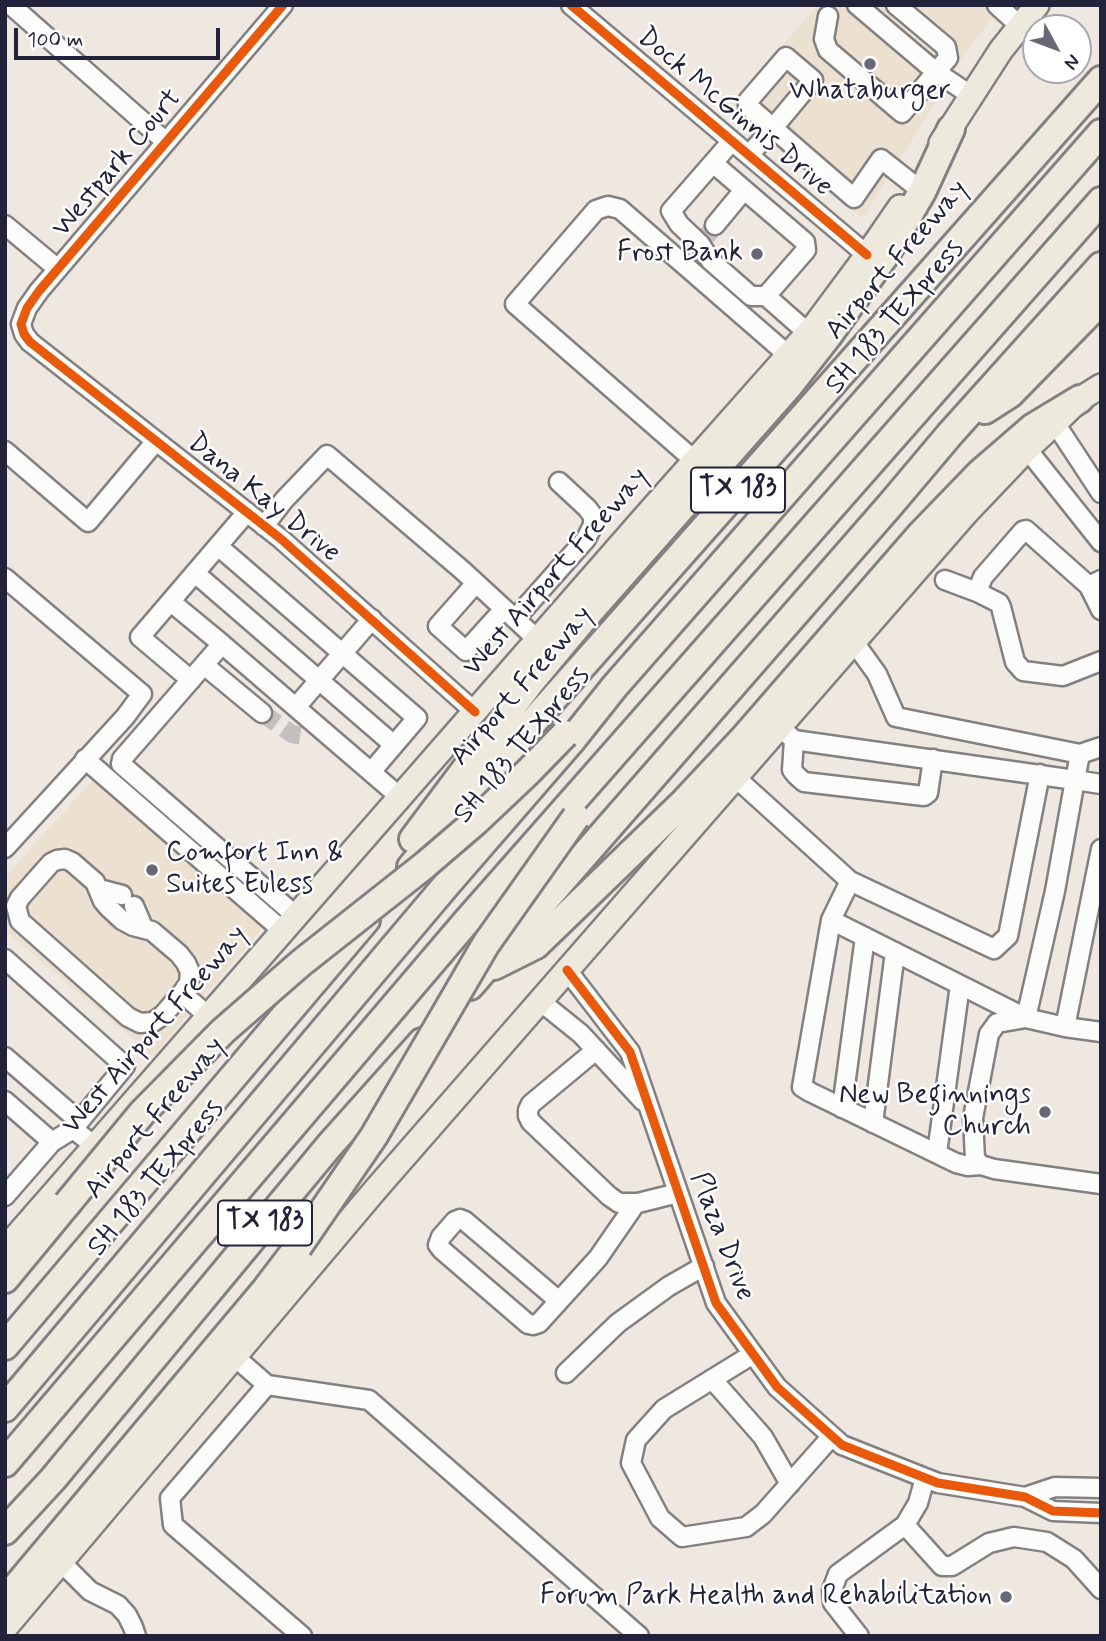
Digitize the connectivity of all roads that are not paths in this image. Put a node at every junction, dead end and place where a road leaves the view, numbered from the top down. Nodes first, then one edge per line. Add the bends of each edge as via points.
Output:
1 (571, 5) edge
2 (857, 5) edge
3 (896, 5) edge
4 (998, 5) edge
5 (1037, 5) edge
6 (278, 7) edge
7 (11, 9) edge
8 (832, 11) edge
9 (1020, 26) junction
10 (936, 72) junction
11 (1101, 80) edge
12 (972, 96) junction
13 (951, 129) junction
14 (1101, 133) edge
15 (732, 141) junction
16 (166, 142) junction
17 (749, 155) junction
18 (713, 163) junction
19 (914, 184) junction
20 (744, 190) junction
21 (1101, 201) edge
22 (5, 226) edge
23 (707, 235) junction
24 (867, 255) junction
25 (1101, 266) edge
26 (58, 269) junction
27 (766, 296) junction
28 (1101, 302) edge
29 (21, 324) joint
30 (808, 333) junction
31 (788, 355) junction
32 (1091, 393) edge
33 (1055, 423) junction
34 (950, 434) junction
35 (156, 441) junction
36 (1027, 449) junction
37 (5, 450) edge
38 (695, 461) junction
39 (558, 482) dead end
40 (1101, 494) edge
41 (247, 512) junction
42 (264, 526) junction
43 (1101, 542) edge
44 (218, 546) junction
45 (195, 573) junction
46 (945, 580) dead end
47 (476, 583) junction
48 (1095, 583) edge
49 (8, 586) edge
50 (976, 592) junction
51 (171, 602) junction
52 (1101, 610) edge
53 (509, 614) junction
54 (372, 620) junction
55 (538, 640) junction
56 (854, 642) junction
57 (222, 644) junction
58 (343, 653) junction
59 (1101, 661) edge
60 (204, 665) junction
61 (191, 680) junction
62 (319, 680) junction
63 (296, 708) junction
64 (475, 712) junction
65 (262, 713) tunnel mouth
66 (787, 734) junction
67 (569, 737) junction
68 (394, 745) junction
69 (1101, 747) edge
70 (1080, 754) junction
71 (85, 759) junction
72 (933, 759) junction
73 (371, 772) junction
74 (1040, 774) junction
75 (735, 777) junction
76 (1074, 780) junction
77 (1101, 784) edge
78 (400, 797) junction
79 (571, 812) junction
80 (5, 848) edge
81 (1101, 849) edge
82 (850, 881) junction
83 (99, 889) junction
84 (380, 904) junction
85 (831, 920) junction
86 (290, 923) junction
87 (143, 927) junction
88 (865, 937) junction
89 (895, 952) junction
90 (5, 959) edge
91 (567, 970) junction
92 (482, 971) junction
93 (960, 985) junction
94 (182, 993) junction
95 (540, 1001) junction
96 (208, 1016) junction
97 (1026, 1018) junction
98 (1065, 1027) junction
99 (1101, 1032) edge
100 (596, 1050) junction
101 (5, 1058) edge
102 (5, 1101) edge
103 (648, 1106) junction
104 (842, 1108) junction
105 (873, 1123) junction
106 (76, 1125) junction
107 (52, 1142) junction
108 (95, 1146) junction
109 (937, 1153) junction
110 (981, 1165) junction
111 (1101, 1184) edge
112 (678, 1193) junction
113 (5, 1196) edge
114 (636, 1203) junction
115 (5, 1249) edge
116 (704, 1266) junction
117 (5, 1279) edge
118 (559, 1301) junction
119 (5, 1346) edge
120 (753, 1354) junction
121 (235, 1357) junction
122 (566, 1373) dead end
123 (712, 1379) junction
124 (267, 1385) junction
125 (62, 1397) junction
126 (5, 1408) edge
127 (832, 1436) junction
128 (5, 1463) edge
129 (5, 1476) edge
130 (925, 1478) junction
131 (53, 1479) junction
132 (790, 1484) junction
133 (1101, 1488) edge
134 (1025, 1497) junction
135 (1101, 1513) edge
136 (905, 1525) junction
137 (5, 1531) edge
138 (5, 1541) edge
139 (62, 1563) junction
140 (1101, 1589) edge
141 (5, 1600) edge
142 (5, 1628) edge
143 (136, 1636) edge
144 (302, 1636) edge
145 (639, 1636) edge
146 (859, 1636) edge

1 - 15 street, Dock McGinnis Drive
2 - 10 street
3 - 10 street via 946,47 948,58
4 - 9 street
5 - 9 main road, West Airport Freeway
6 - 16 street, Westpark Court
7 - 16 street
8 - 10 street via 824,39 828,50 899,110
9 - 12 main road, West Airport Freeway
10 - 12 street
11 - 84 highway, Airport Freeway / TX 183 via 546,707
12 - 13 main road, West Airport Freeway
13 - 19 main road, West Airport Freeway
13 - 84 highway via 886,254 828,336 530,683 416,833
14 - 67 highway, SH 183 TEXpress
15 - 17 street, Dock McGinnis Drive
15 - 18 street
16 - 26 street, Westpark Court
17 - 19 street via 773,128 854,198 881,159
17 - 24 street, Dock McGinnis Drive
18 - 20 street
18 - 23 street via 671,211 679,224
19 - 24 main road, West Airport Freeway
20 - 23 street
20 - 27 street via 805,242 806,250
21 - 79 highway via 602,767
22 - 26 street
23 - 27 street via 711,261 751,296
24 - 30 main road, West Airport Freeway
25 - 34 highway, TX 183
26 - 29 street, Westpark Court via 27,307
27 - 30 street
28 - 34 highway via 1010,394
29 - 35 street, Dana Kay Drive via 30,342
30 - 31 main road, West Airport Freeway
31 - 38 main road, West Airport Freeway
31 - 38 street via 620,209 596,210 515,304
32 - 33 main road
32 - 92 highway via 1032,428 980,473 685,801 536,945
33 - 36 main road
33 - 40 street
34 - 92 highway, TX 183
35 - 37 street via 88,522
35 - 41 street, Dana Kay Drive
36 - 43 street
36 - 56 main road
38 - 55 main road, West Airport Freeway
39 - 53 street via 587,508 593,525 586,539
41 - 42 street, Dana Kay Drive
41 - 44 street
42 - 47 street via 327,455
42 - 54 street, Dana Kay Drive
44 - 45 street
44 - 58 street
45 - 51 street
45 - 62 street
46 - 50 street
47 - 53 street
47 - 53 street via 438,626 466,652
48 - 50 street via 1026,530 983,577
48 - 52 street
49 - 71 street via 142,694
50 - 59 street via 1001,607 1015,662 1023,671 1063,676
51 - 57 street
51 - 61 street via 140,637
53 - 55 street
54 - 58 street
54 - 64 street, Dana Kay Drive
55 - 64 main road, West Airport Freeway
56 - 66 main road
56 - 70 street via 877,674 897,717
57 - 60 street
57 - 63 street
58 - 62 street
58 - 68 street via 417,718
60 - 61 street
60 - 65 street
61 - 86 street via 121,764
62 - 63 street
62 - 68 street
63 - 73 street via 311,731
64 - 78 main road, West Airport Freeway
66 - 72 street
66 - 72 street via 792,770 804,782 924,796
66 - 75 main road
67 - 117 highway, bridge via 425,865 223,1031 142,1113
67 - 126 highway, SH 183 TEXpress
68 - 73 street
69 - 70 street
70 - 76 street
71 - 80 street
71 - 86 street
72 - 74 street
73 - 78 street
74 - 76 street
74 - 82 street via 1008,936 993,948
75 - 82 street
75 - 91 main road
76 - 77 street
76 - 97 street
78 - 86 main road, West Airport Freeway
79 - 125 highway via 466,922
79 - 141 highway, bridge via 486,944 374,1136 298,1247
81 - 98 street
82 - 85 street
83 - 87 street via 128,900
83 - 87 street via 103,901 122,920
83 - 94 street via 72,862 57,860 20,898 17,914 140,1023 163,1015
84 - 119 highway, Airport Freeway / TX 183
85 - 88 street
85 - 104 street via 802,1087
86 - 96 main road, West Airport Freeway
87 - 94 street via 186,963 189,983
88 - 89 street
88 - 104 street
89 - 93 street
89 - 105 street
90 - 106 street via 125,1066
91 - 95 main road
91 - 103 street, Plaza Drive via 630,1052
92 - 131 highway, TX 183 via 329,1146
93 - 97 street
93 - 109 street
94 - 96 street
95 - 100 street, Plaza Drive
95 - 121 main road
96 - 108 main road, West Airport Freeway
97 - 98 street
97 - 110 street via 997,1023 989,1034 973,1118 975,1159
98 - 99 street
100 - 103 street, Plaza Drive
100 - 114 street via 531,1104 528,1115 609,1196 619,1203
101 - 106 street
102 - 107 street
103 - 112 street, Plaza Drive
104 - 105 street
105 - 109 street
106 - 107 street
106 - 108 street
107 - 113 street
108 - 115 main road, West Airport Freeway
109 - 110 street via 968,1166
110 - 111 street
112 - 114 street
112 - 116 street, Plaza Drive
114 - 118 street via 598,1258
116 - 120 street, Plaza Drive via 716,1303
116 - 122 street via 618,1323
118 - 118 street via 539,1323 528,1324 442,1250 438,1245 441,1237 455,1220 465,1221
120 - 123 street
120 - 127 street, Plaza Drive via 777,1387
121 - 124 street
121 - 139 main road
123 - 132 street via 763,1437
123 - 132 street via 664,1409 636,1440 631,1463 660,1518 682,1536 746,1527
124 - 144 street via 170,1498 173,1525
124 - 145 street via 369,1400
125 - 128 highway
125 - 129 highway via 40,1436
127 - 130 street, Plaza Drive via 842,1445
127 - 132 street
130 - 134 street, Plaza Drive
130 - 136 street
131 - 137 highway, TX 183
131 - 138 highway
133 - 134 street, Plaza Drive via 1055,1487
134 - 135 street, Plaza Drive via 1053,1511
136 - 140 street via 942,1566 952,1566 989,1543 1014,1538 1047,1542 1074,1559
136 - 146 street via 838,1574 832,1590 834,1604
139 - 142 main road
139 - 143 street via 90,1591 118,1605

